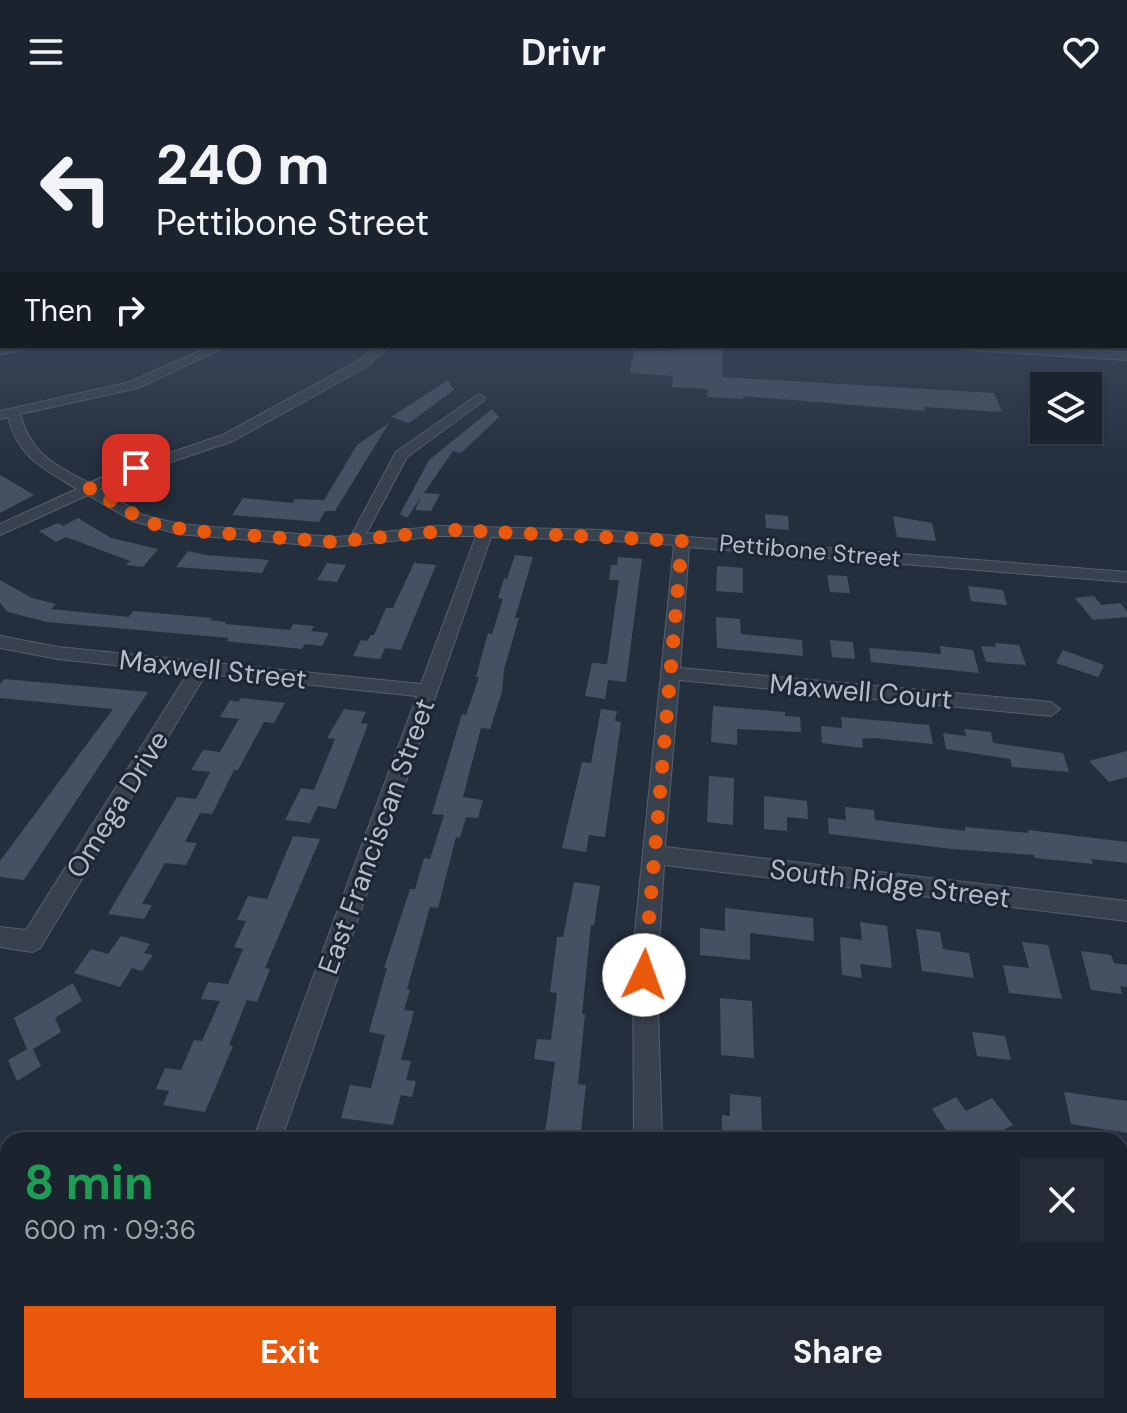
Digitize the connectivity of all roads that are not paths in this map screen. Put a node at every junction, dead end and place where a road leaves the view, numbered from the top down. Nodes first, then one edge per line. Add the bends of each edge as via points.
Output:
1 (216, 348) edge
2 (381, 348) edge
3 (990, 348) edge
4 (1127, 356) edge
5 (479, 398) dead end
6 (6, 413) edge
7 (89, 489) junction
8 (0, 530) edge
9 (485, 532) junction
10 (357, 541) junction
11 (682, 541) junction
12 (1127, 577) edge
13 (0, 642) edge
14 (201, 667) junction
15 (671, 673) junction
16 (427, 691) junction
17 (1051, 709) dead end
18 (653, 855) junction
19 (1127, 911) edge
20 (0, 937) edge
21 (270, 1132) edge
22 (648, 1132) edge

1 - 6 street via 134,385
2 - 7 street via 228,438
3 - 4 street
5 - 10 street via 401,455
6 - 7 street, Pettibone Street via 38,460
7 - 8 street
7 - 10 street, Pettibone Street via 162,526
9 - 10 street, Pettibone Street via 439,531
9 - 11 street, Pettibone Street
9 - 16 street, East Franciscan Street
11 - 12 street, Pettibone Street
11 - 15 street
13 - 14 street, Maxwell Street
14 - 16 street, Maxwell Street
14 - 20 street, Omega Drive via 32,941
15 - 17 street, Maxwell Court
15 - 18 street
16 - 21 street, East Franciscan Street
18 - 19 street, South Ridge Street
18 - 22 street via 644,975

